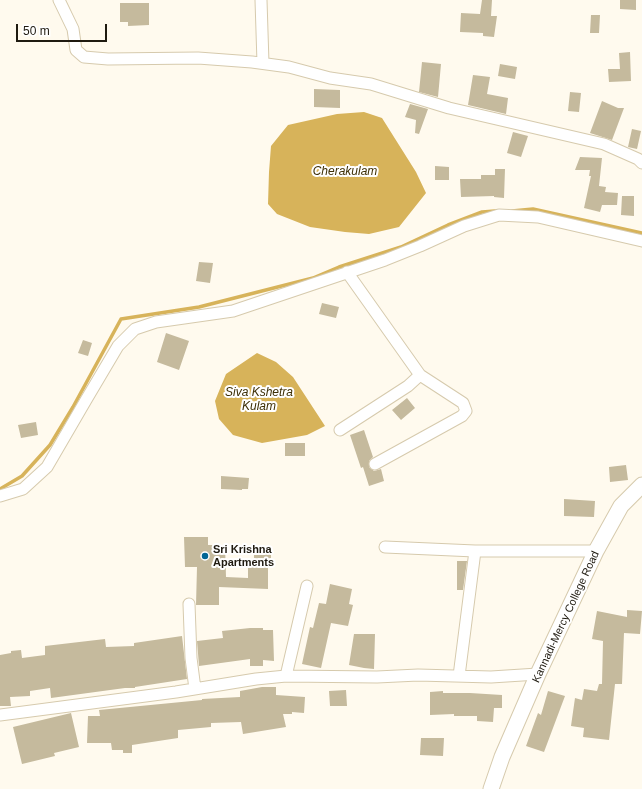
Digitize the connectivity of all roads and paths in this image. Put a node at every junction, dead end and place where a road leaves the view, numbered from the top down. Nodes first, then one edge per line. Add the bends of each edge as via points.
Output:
1 (60, 0) edge
2 (261, 0) edge
3 (263, 63) junction
4 (642, 163) edge
5 (642, 241) edge
6 (347, 272) junction
7 (420, 375) junction
8 (340, 430) dead end
9 (375, 464) dead end
10 (642, 485) edge
11 (0, 496) edge
12 (385, 547) dead end
13 (596, 551) junction
14 (475, 552) junction
15 (307, 586) dead end
16 (189, 604) dead end
17 (538, 674) junction
18 (286, 676) junction
19 (459, 676) junction
20 (195, 689) junction
21 (0, 715) edge
22 (491, 789) edge

1 - 3 street via 73,29 76,50 84,57 198,58
2 - 3 street
3 - 4 street via 330,78 372,84 449,108 604,144
5 - 6 street via 538,217 499,216 464,226 386,260
6 - 7 street
6 - 11 street via 233,311 156,322 135,330 118,346 47,467 23,489
7 - 8 street via 408,386
7 - 9 street via 463,403 466,411 462,416
10 - 13 main road, Kannadi-Mercy College Road via 621,506
12 - 14 street
13 - 14 street
13 - 17 main road, Kannadi-Mercy College Road
14 - 19 street
15 - 18 street
16 - 20 street
17 - 19 street
17 - 22 main road, Kannadi-Mercy College Road
18 - 19 street
18 - 20 street
20 - 21 street

